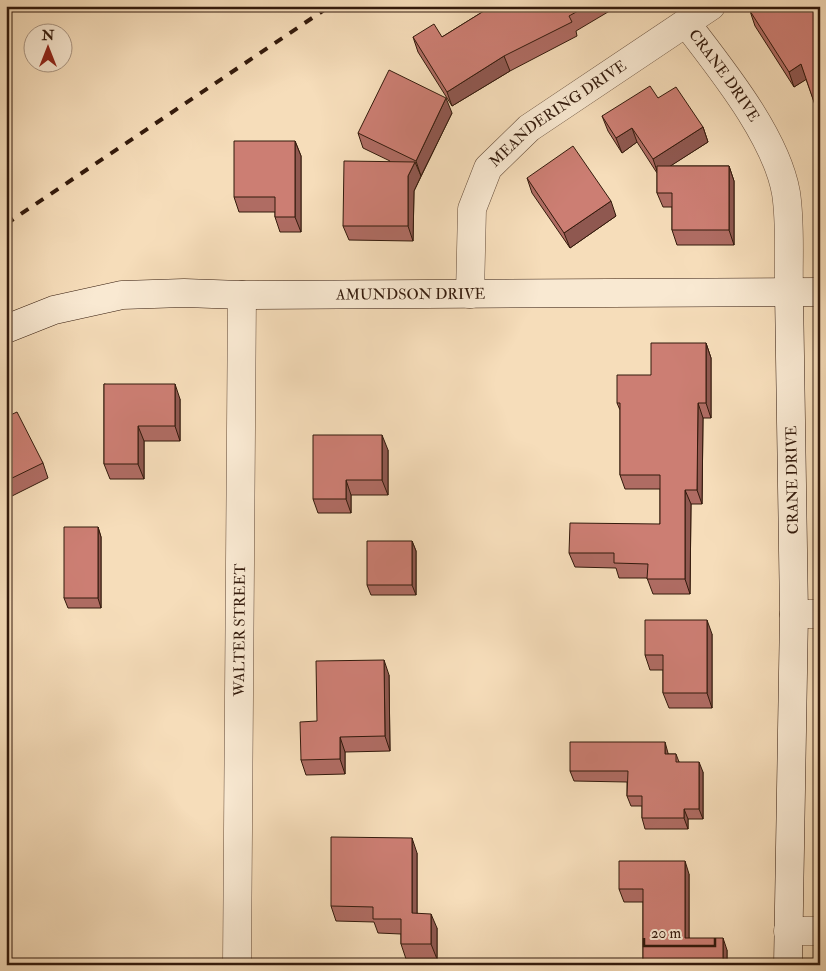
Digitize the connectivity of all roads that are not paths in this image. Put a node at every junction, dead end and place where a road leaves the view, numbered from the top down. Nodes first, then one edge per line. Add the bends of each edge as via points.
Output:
1 (711, 6) edge
2 (686, 23) junction
3 (789, 292) junction
4 (820, 292) edge
5 (470, 294) junction
6 (242, 295) junction
7 (6, 330) edge
8 (807, 614) edge
9 (788, 932) junction
10 (820, 932) edge
11 (237, 965) edge
12 (788, 965) edge

1 - 2 street, MEANDERING DRIVE
2 - 3 street, CRANE DRIVE via 760,126 778,164 786,193
2 - 5 street, MEANDERING DRIVE via 529,128 488,168 472,209
3 - 4 street, AMUNDSON DRIVE
3 - 5 street, AMUNDSON DRIVE
3 - 8 street, CRANE DRIVE
5 - 6 street, AMUNDSON DRIVE
6 - 7 street, AMUNDSON DRIVE via 122,295 54,310
6 - 11 street, WALTER STREET
8 - 9 street, CRANE DRIVE
9 - 10 street
9 - 12 street, CRANE DRIVE

